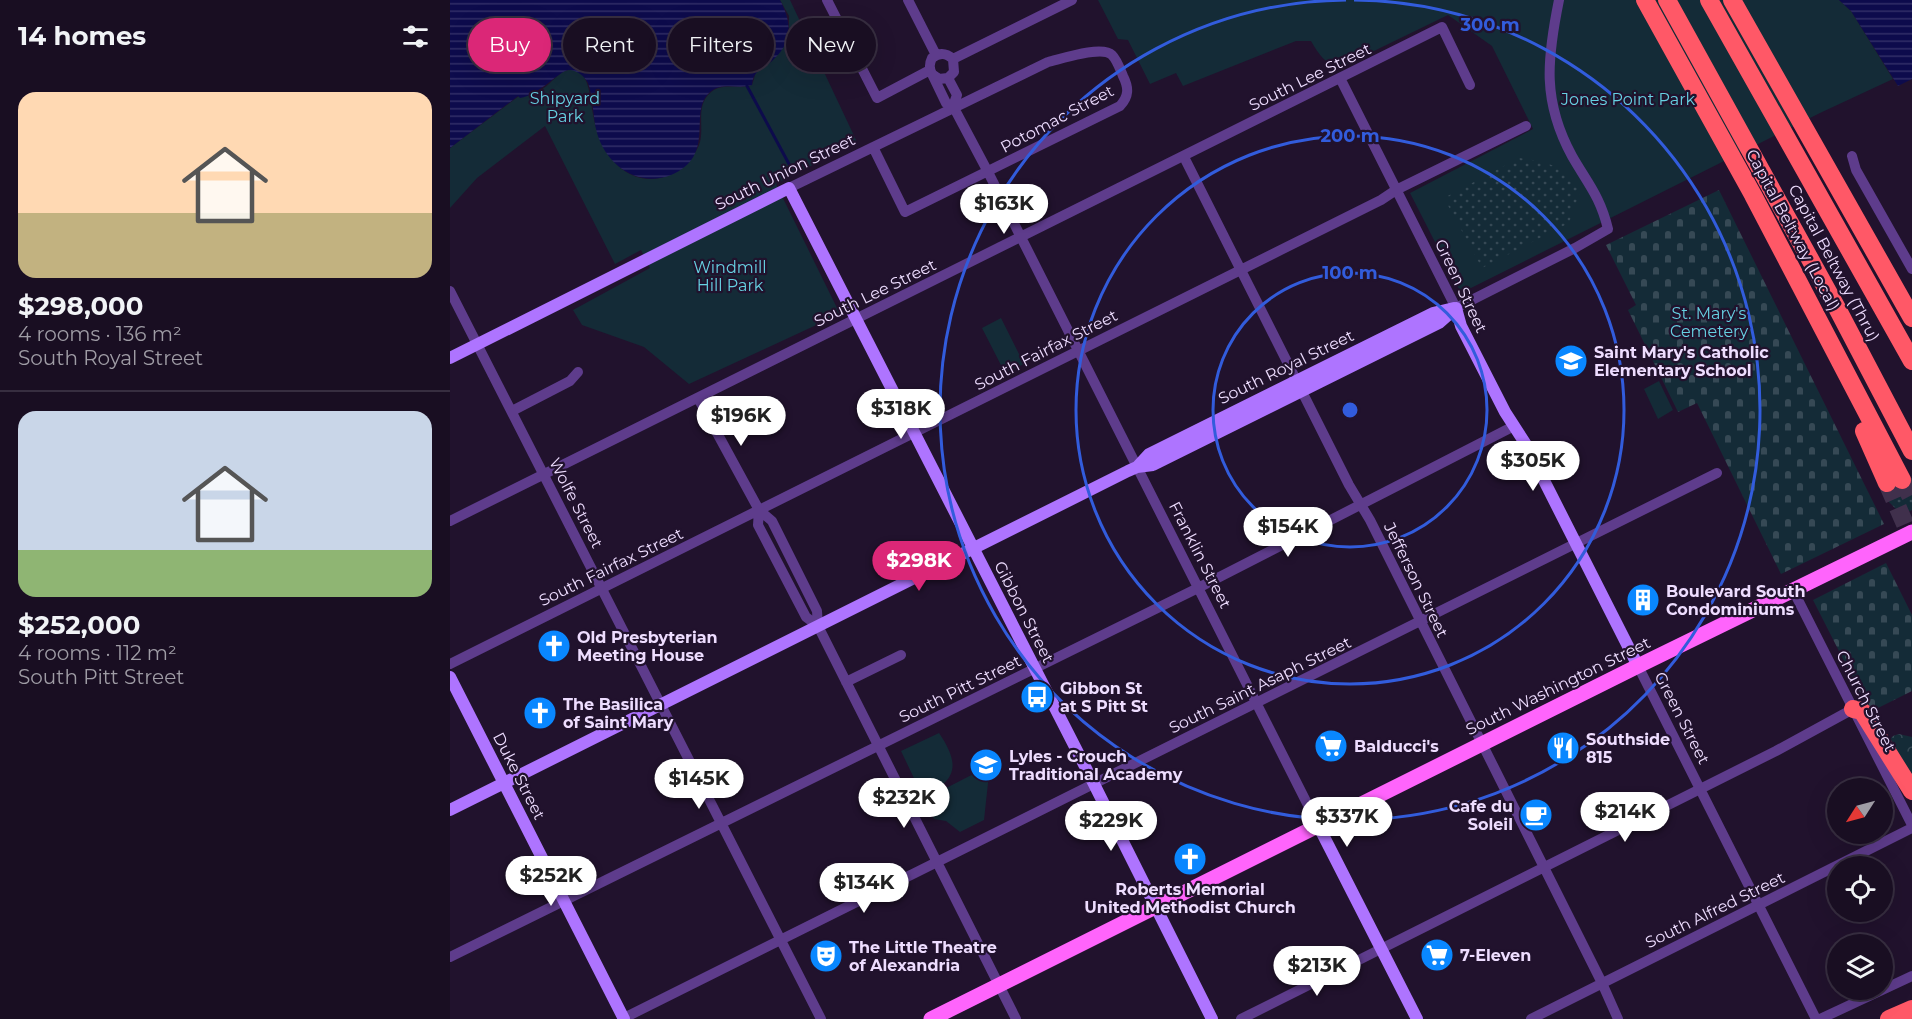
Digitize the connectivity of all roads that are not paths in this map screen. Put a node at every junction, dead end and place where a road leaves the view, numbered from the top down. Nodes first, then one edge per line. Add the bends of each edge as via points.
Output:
1 (828, 0) edge
2 (908, 0) edge
3 (1559, 0) edge
4 (1645, 0) edge
5 (1667, 0) edge
6 (1709, 0) edge
7 (1732, 0) edge
8 (1069, 1) edge
9 (936, 55) junction
10 (953, 59) junction
11 (931, 72) junction
12 (948, 78) junction
13 (1340, 78) junction
14 (1127, 84) joint
15 (1470, 85) dead end
16 (953, 106) junction
17 (1526, 126) dead end
18 (873, 147) junction
19 (1852, 156) dead end
20 (1184, 157) junction
21 (988, 172) junction
22 (789, 188) junction
23 (1396, 190) junction
24 (1021, 237) junction
25 (1240, 269) junction
26 (1912, 269) edge
27 (450, 291) edge
28 (1456, 308) junction
29 (1912, 318) edge
30 (856, 319) junction
31 (477, 344) junction
32 (1078, 351) junction
33 (450, 357) edge
34 (1912, 361) edge
35 (578, 372) dead end
36 (1299, 386) junction
37 (698, 398) junction
38 (512, 411) junction
39 (1514, 426) junction
40 (914, 433) junction
41 (1912, 451) edge
42 (1137, 467) junction
43 (1717, 473) dead end
44 (544, 474) junction
45 (1894, 482) tunnel mouth
46 (1361, 503) junction
47 (759, 510) junction
48 (450, 521) edge
49 (1912, 532) edge
50 (1575, 543) junction
51 (974, 548) junction
52 (603, 588) junction
53 (1198, 588) junction
54 (1793, 590) junction
55 (1421, 622) junction
56 (818, 626) junction
57 (901, 655) dead end
58 (450, 664) edge
59 (1638, 666) junction
60 (1035, 668) junction
61 (450, 677) edge
62 (846, 682) junction
63 (1256, 703) junction
64 (661, 704) junction
65 (1853, 709) junction
66 (1481, 744) junction
67 (878, 746) junction
68 (504, 783) junction
69 (1094, 784) junction
70 (1700, 790) junction
71 (1912, 791) edge
72 (450, 810) edge
73 (722, 823) junction
74 (1318, 825) junction
75 (1912, 827) edge
76 (937, 863) junction
77 (1543, 867) junction
78 (564, 901) junction
79 (1759, 905) junction
80 (1155, 907) junction
81 (781, 940) junction
82 (1381, 949) junction
83 (450, 957) edge
84 (1912, 976) edge
85 (1602, 984) junction
86 (999, 985) junction
87 (1912, 1009) edge
88 (1912, 1014) edge
89 (623, 1019) edge
90 (821, 1019) edge
91 (932, 1019) edge
92 (1016, 1019) edge
93 (1212, 1019) edge
94 (1241, 1019) edge
95 (1417, 1019) edge
96 (1531, 1019) edge
97 (1618, 1019) edge
98 (1818, 1019) edge
99 (1890, 1019) edge

1 - 11 street via 877,98
2 - 9 street
3 - 28 street, South Royal Street via 1549,61 1552,104 1566,144 1603,208 1608,229
4 - 45 highway, Capital Beltway (Local) via 1814,310
5 - 41 highway, Capital Beltway (Thru)
6 - 34 highway, Capital Beltway (Thru)
7 - 29 highway
8 - 10 street
9 - 10 street via 945,54
9 - 11 street via 930,62
10 - 12 street via 954,72
11 - 12 street via 939,79
11 - 16 street, Franklin Street via 946,103
12 - 16 street, Franklin Street via 957,95
13 - 15 street, South Lee Street via 1442,27
13 - 20 street, South Lee Street
13 - 23 street, Green Street
14 - 16 street, South Union Street via 1110,53 1104,51 1048,62
14 - 21 street, Potomac Street via 1126,99 1120,106
16 - 18 street, South Union Street
16 - 21 street, Franklin Street
17 - 23 street, South Fairfax Street
18 - 21 street, Potomac Street via 905,212
18 - 22 street, South Union Street
19 - 26 street via 1856,170
20 - 24 street, South Lee Street
20 - 25 street, Jefferson Street
21 - 24 street, Franklin Street
22 - 30 street, Gibbon Street
22 - 31 street, South Union Street
23 - 25 street, South Fairfax Street
23 - 28 street, Green Street
24 - 30 street, South Lee Street
24 - 32 street, Franklin Street
25 - 32 street, South Fairfax Street
25 - 36 street, Jefferson Street
27 - 31 street, Wolfe Street
28 - 36 street, South Royal Street via 1439,323
28 - 39 street, Green Street via 1461,326
30 - 37 street, South Lee Street
30 - 40 street, Gibbon Street
31 - 33 street, South Union Street
31 - 38 street, Wolfe Street
32 - 40 street, South Fairfax Street
32 - 42 street, Franklin Street
35 - 38 street via 570,381
36 - 42 street, South Royal Street via 1154,465
36 - 46 street, Jefferson Street
37 - 44 street, South Lee Street
37 - 47 street
38 - 44 street, Wolfe Street
39 - 46 street, South Pitt Street
39 - 50 street, Green Street
40 - 47 street, South Fairfax Street
40 - 51 street, Gibbon Street
42 - 51 street, South Royal Street
42 - 53 street, Franklin Street
43 - 50 street, South Saint Asaph Street
44 - 48 street, South Lee Street
44 - 52 street, Wolfe Street
46 - 53 street, South Pitt Street
46 - 55 street, Jefferson Street
47 - 52 street, South Fairfax Street
47 - 56 street via 772,520 817,611
49 - 54 main road, South Washington Street
50 - 55 street, South Saint Asaph Street
50 - 59 street, Green Street
51 - 56 street, South Royal Street
51 - 60 street, Gibbon Street
52 - 58 street, South Fairfax Street
52 - 64 street, Wolfe Street
53 - 60 street, South Pitt Street
53 - 63 street, Franklin Street
54 - 59 main road, South Washington Street
54 - 65 street, Church Street
55 - 63 street, South Saint Asaph Street
55 - 66 street, Jefferson Street
56 - 62 street
56 - 64 street, South Royal Street
57 - 62 street
59 - 66 main road, South Washington Street
59 - 70 street, Green Street
60 - 67 street, South Pitt Street
60 - 69 street, Gibbon Street
61 - 68 street, Duke Street
62 - 67 street
63 - 69 street, South Saint Asaph Street
63 - 74 street, Franklin Street
64 - 68 street, South Royal Street
64 - 73 street, Wolfe Street
65 - 70 street
65 - 71 highway via 1862,711
65 - 75 street, Church Street
66 - 74 main road, South Washington Street
66 - 77 street, Jefferson Street
67 - 73 street, South Pitt Street
67 - 76 street
68 - 72 street, South Royal Street
68 - 78 street, Duke Street
69 - 76 street, South Saint Asaph Street
69 - 80 street, Gibbon Street
70 - 77 street
70 - 79 street, Green Street
73 - 78 street, South Pitt Street
73 - 81 street, Wolfe Street
74 - 80 main road, South Washington Street
74 - 82 street, Franklin Street
75 - 79 street, South Alfred Street
76 - 81 street, South Saint Asaph Street
76 - 86 street
77 - 82 street
77 - 85 street, Jefferson Street
78 - 83 street, South Pitt Street
78 - 89 street, Duke Street
79 - 85 street, South Alfred Street
79 - 98 street, Green Street
80 - 86 main road, South Washington Street
80 - 93 street, Gibbon Street
81 - 89 street, South Saint Asaph Street
81 - 90 street, Wolfe Street
82 - 94 street
82 - 95 street, Franklin Street
84 - 98 street
85 - 96 street, South Alfred Street
85 - 97 street, Jefferson Street
86 - 91 main road, South Washington Street
86 - 92 street
87 - 99 highway
88 - 99 highway

